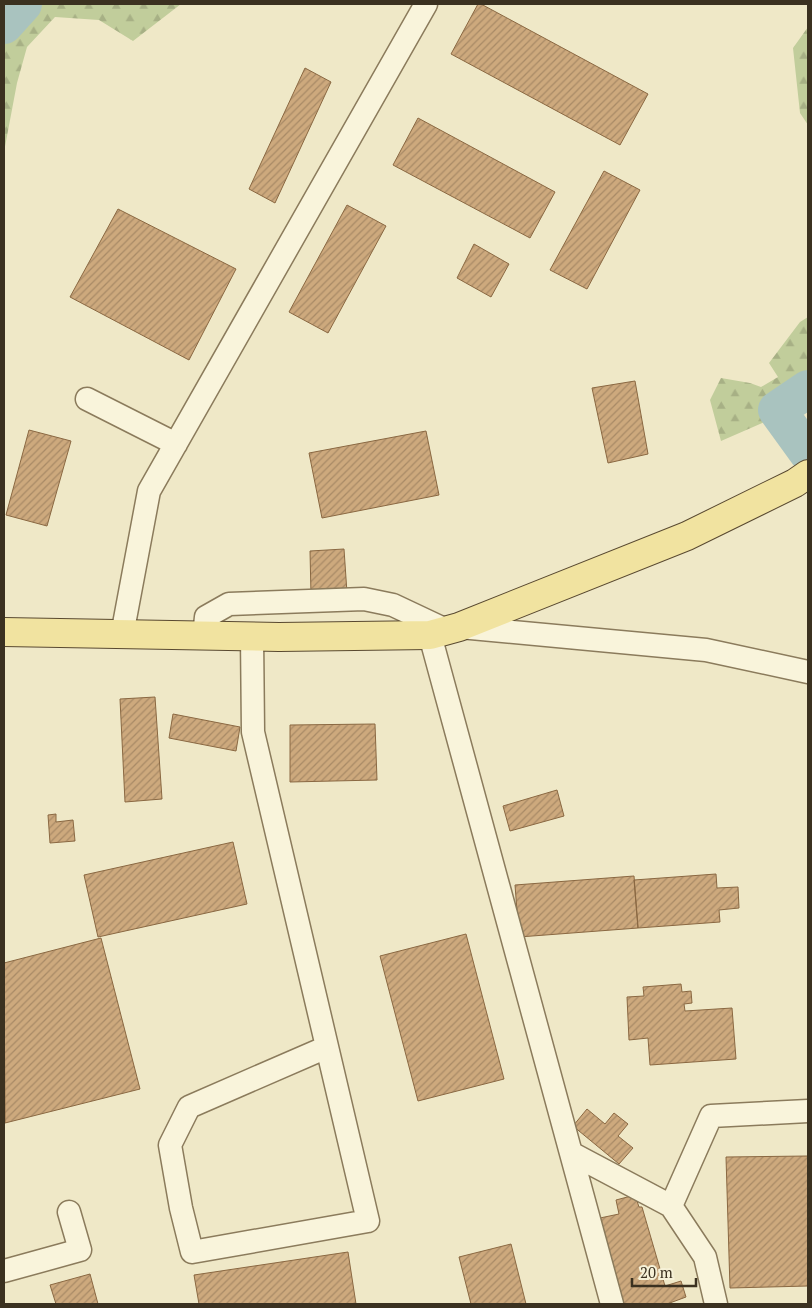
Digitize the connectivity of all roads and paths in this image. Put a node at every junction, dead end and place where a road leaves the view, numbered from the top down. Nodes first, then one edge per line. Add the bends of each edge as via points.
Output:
1 (426, 4) edge
2 (87, 399) dead end
3 (176, 444) junction
4 (802, 478) edge
5 (445, 631) junction
6 (4, 632) edge
7 (122, 635) junction
8 (204, 636) junction
9 (252, 636) junction
10 (808, 672) edge
11 (327, 1047) junction
12 (808, 1111) edge
13 (571, 1153) junction
14 (671, 1206) junction
15 (69, 1212) dead end
16 (4, 1271) edge
17 (612, 1304) edge
18 (716, 1304) edge

1 - 3 lane
2 - 3 lane
3 - 7 lane via 149,491
4 - 5 main road via 701,530
5 - 8 lane via 393,605 364,599 229,604 206,617
5 - 9 main road
5 - 10 lane via 706,650
5 - 13 lane
6 - 7 main road
7 - 8 main road
8 - 9 main road
9 - 11 lane via 253,732
11 - 11 lane via 188,1107 170,1145 192,1252 368,1221
12 - 14 lane via 711,1116
13 - 14 lane
13 - 17 lane
14 - 18 lane via 705,1257
15 - 16 lane via 80,1250

